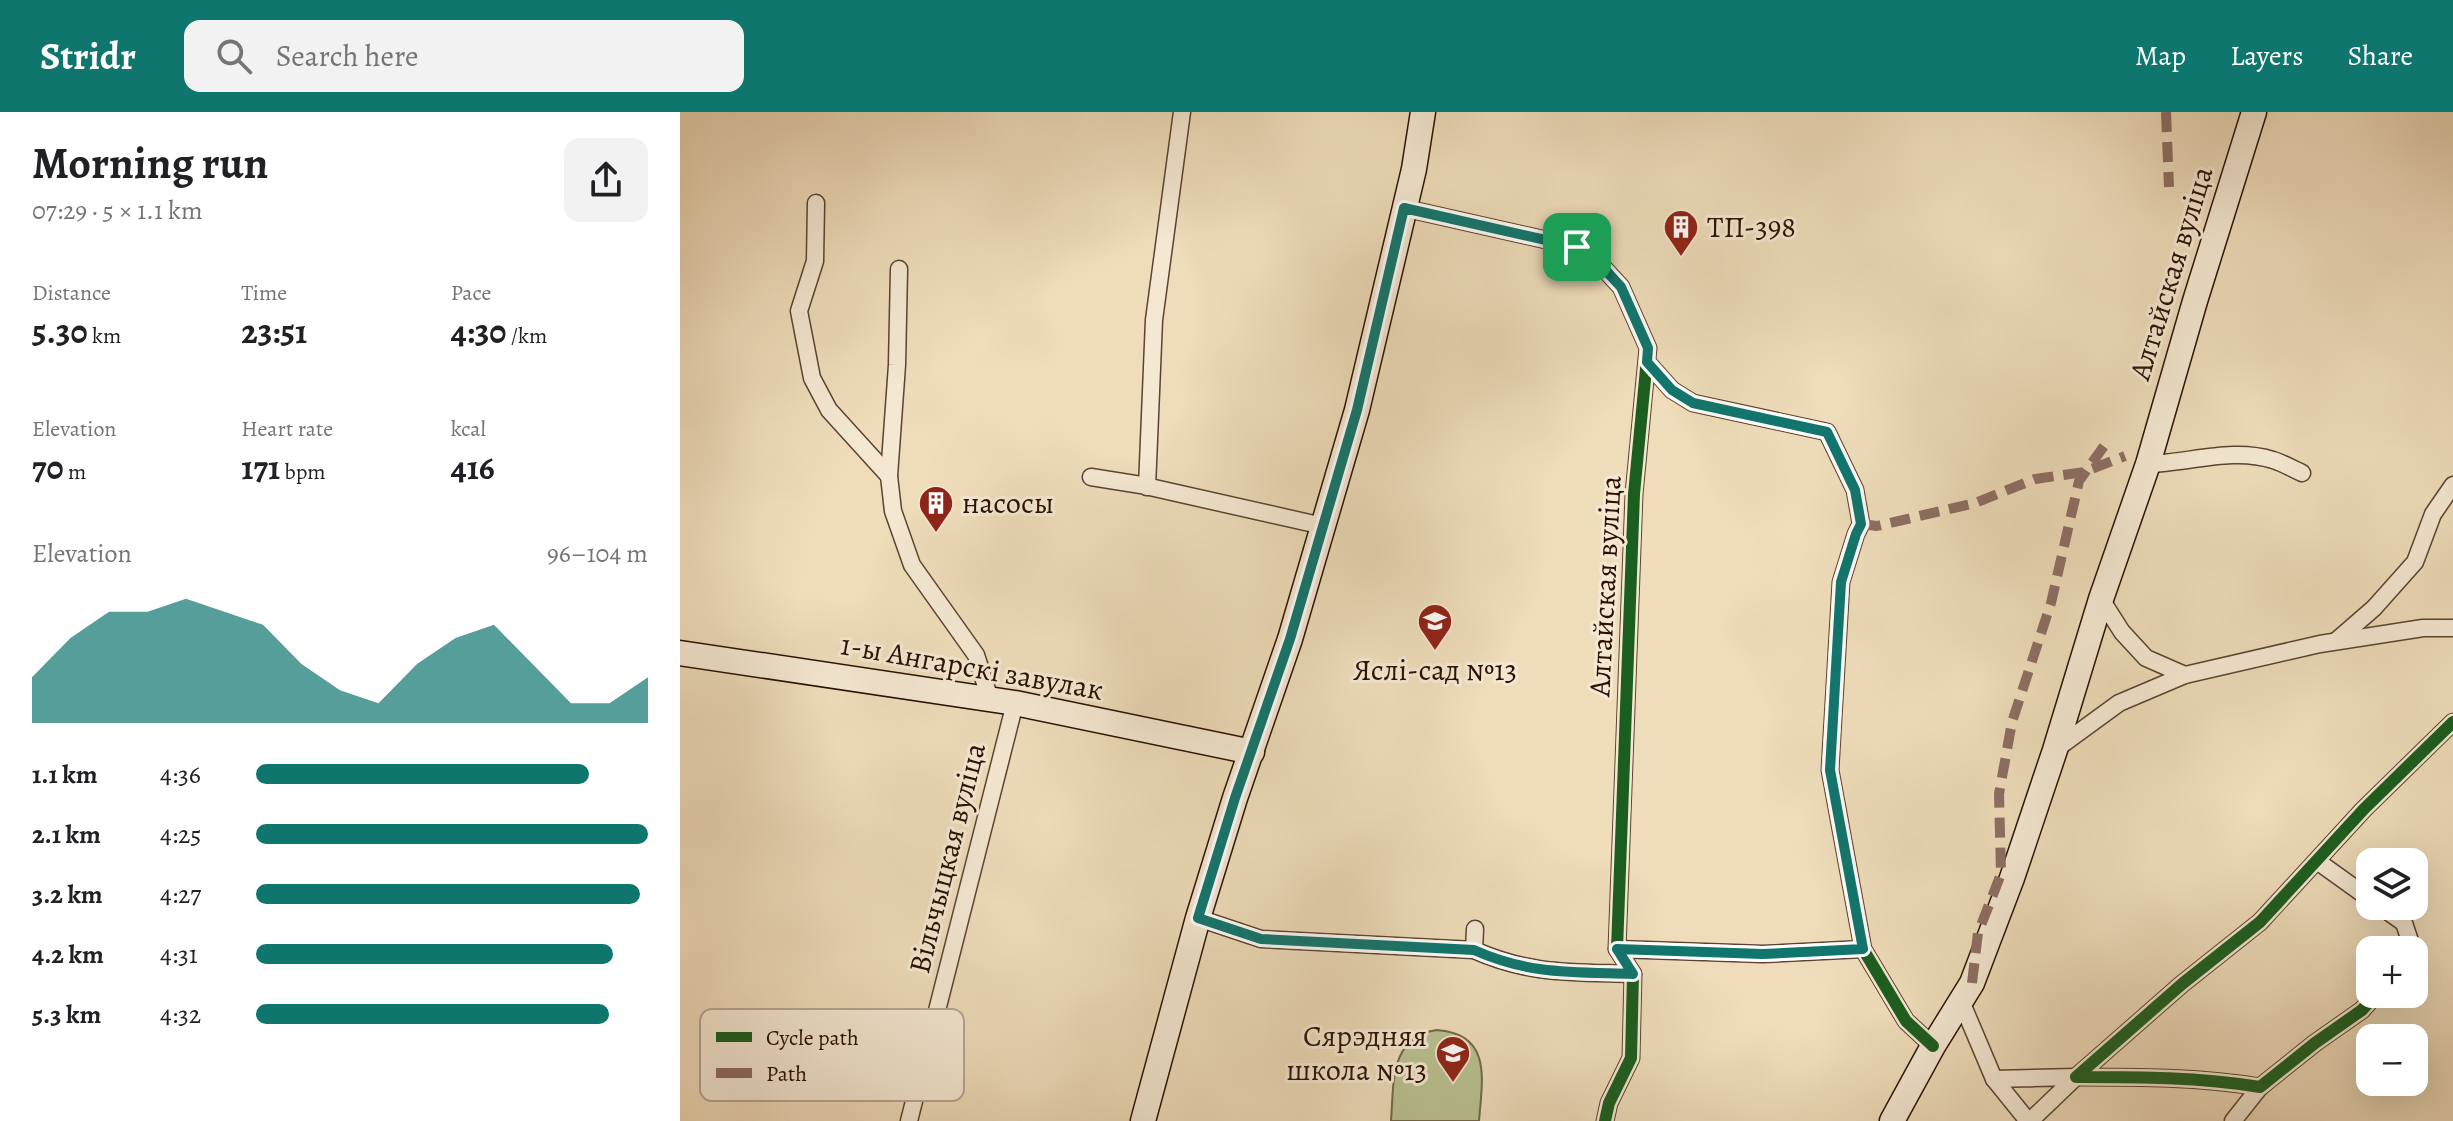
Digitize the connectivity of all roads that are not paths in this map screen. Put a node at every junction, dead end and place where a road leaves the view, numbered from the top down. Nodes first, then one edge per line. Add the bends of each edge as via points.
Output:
1 (1182, 112) edge
2 (1423, 112) edge
3 (2254, 112) edge
4 (816, 203) dead end
5 (1404, 208) junction
6 (899, 269) dead end
7 (1647, 362) junction
8 (2148, 464) junction
9 (2302, 473) dead end
10 (889, 476) junction
11 (1091, 477) dead end
12 (2453, 485) edge
13 (1147, 487) junction
14 (1323, 526) junction
15 (2101, 599) junction
16 (2453, 628) edge
17 (2336, 641) junction
18 (680, 653) edge
19 (2185, 675) junction
20 (990, 699) junction
21 (1015, 703) junction
22 (2453, 722) edge
23 (2055, 750) junction
24 (1252, 752) junction
25 (2317, 861) junction
26 (2356, 889) edge
27 (1198, 918) junction
28 (1475, 929) dead end
29 (1617, 949) junction
30 (1863, 949) junction
31 (1474, 950) junction
32 (1633, 974) junction
33 (1961, 1001) junction
34 (2364, 1008) edge
35 (937, 1009) edge
36 (1933, 1046) junction
37 (2076, 1077) junction
38 (1994, 1079) junction
39 (2260, 1087) junction
40 (914, 1101) edge
41 (909, 1121) edge
42 (1143, 1121) edge
43 (1605, 1121) edge
44 (1892, 1121) edge
45 (2029, 1121) edge
46 (2233, 1121) edge

1 - 13 street via 1154,320
2 - 5 main road
3 - 8 main road, Алтайская вуліца
4 - 10 street via 815,261 799,311 812,378 829,410
5 - 7 street, Алтайская вуліца via 1577,247 1621,287 1648,348
5 - 14 main road via 1357,410
6 - 10 street
7 - 29 street, Алтайская вуліца via 1634,494
7 - 30 street via 1672,390 1693,403 1827,432 1855,490 1861,524 1841,582 1830,770
8 - 9 street via 2250,455
8 - 15 main road, Алтайская вуліца
10 - 20 street via 893,511 912,565 976,655
11 - 13 street
12 - 17 street via 2433,514 2415,562
13 - 14 street
14 - 24 main road
15 - 19 street via 2146,658
15 - 23 main road, Алтайская вуліца
16 - 17 street
17 - 19 street
18 - 20 main road, 1-ы Ангарскі завулак
19 - 23 street via 2119,703
20 - 21 main road, 1-ы Ангарскі завулак
21 - 24 main road, 1-ы Ангарскі завулак
21 - 35 street, Вільчыцкая вуліца
22 - 25 street
23 - 33 main road, Алтайская вуліца via 2012,878
24 - 27 main road
25 - 26 street
25 - 37 street via 2260,922
27 - 31 street via 1261,939
27 - 42 main road
28 - 31 street
29 - 30 street via 1763,954
29 - 32 street
30 - 36 street via 1906,1021
31 - 32 street via 1537,970
32 - 43 street via 1631,1058
33 - 36 main road, Алтайская вуліца
33 - 38 street
34 - 39 street
36 - 44 main road, Алтайская вуліца
37 - 38 street
37 - 39 street via 2197,1079
37 - 45 street
38 - 45 street
39 - 46 street
40 - 41 street, Вільчыцкая вуліца

